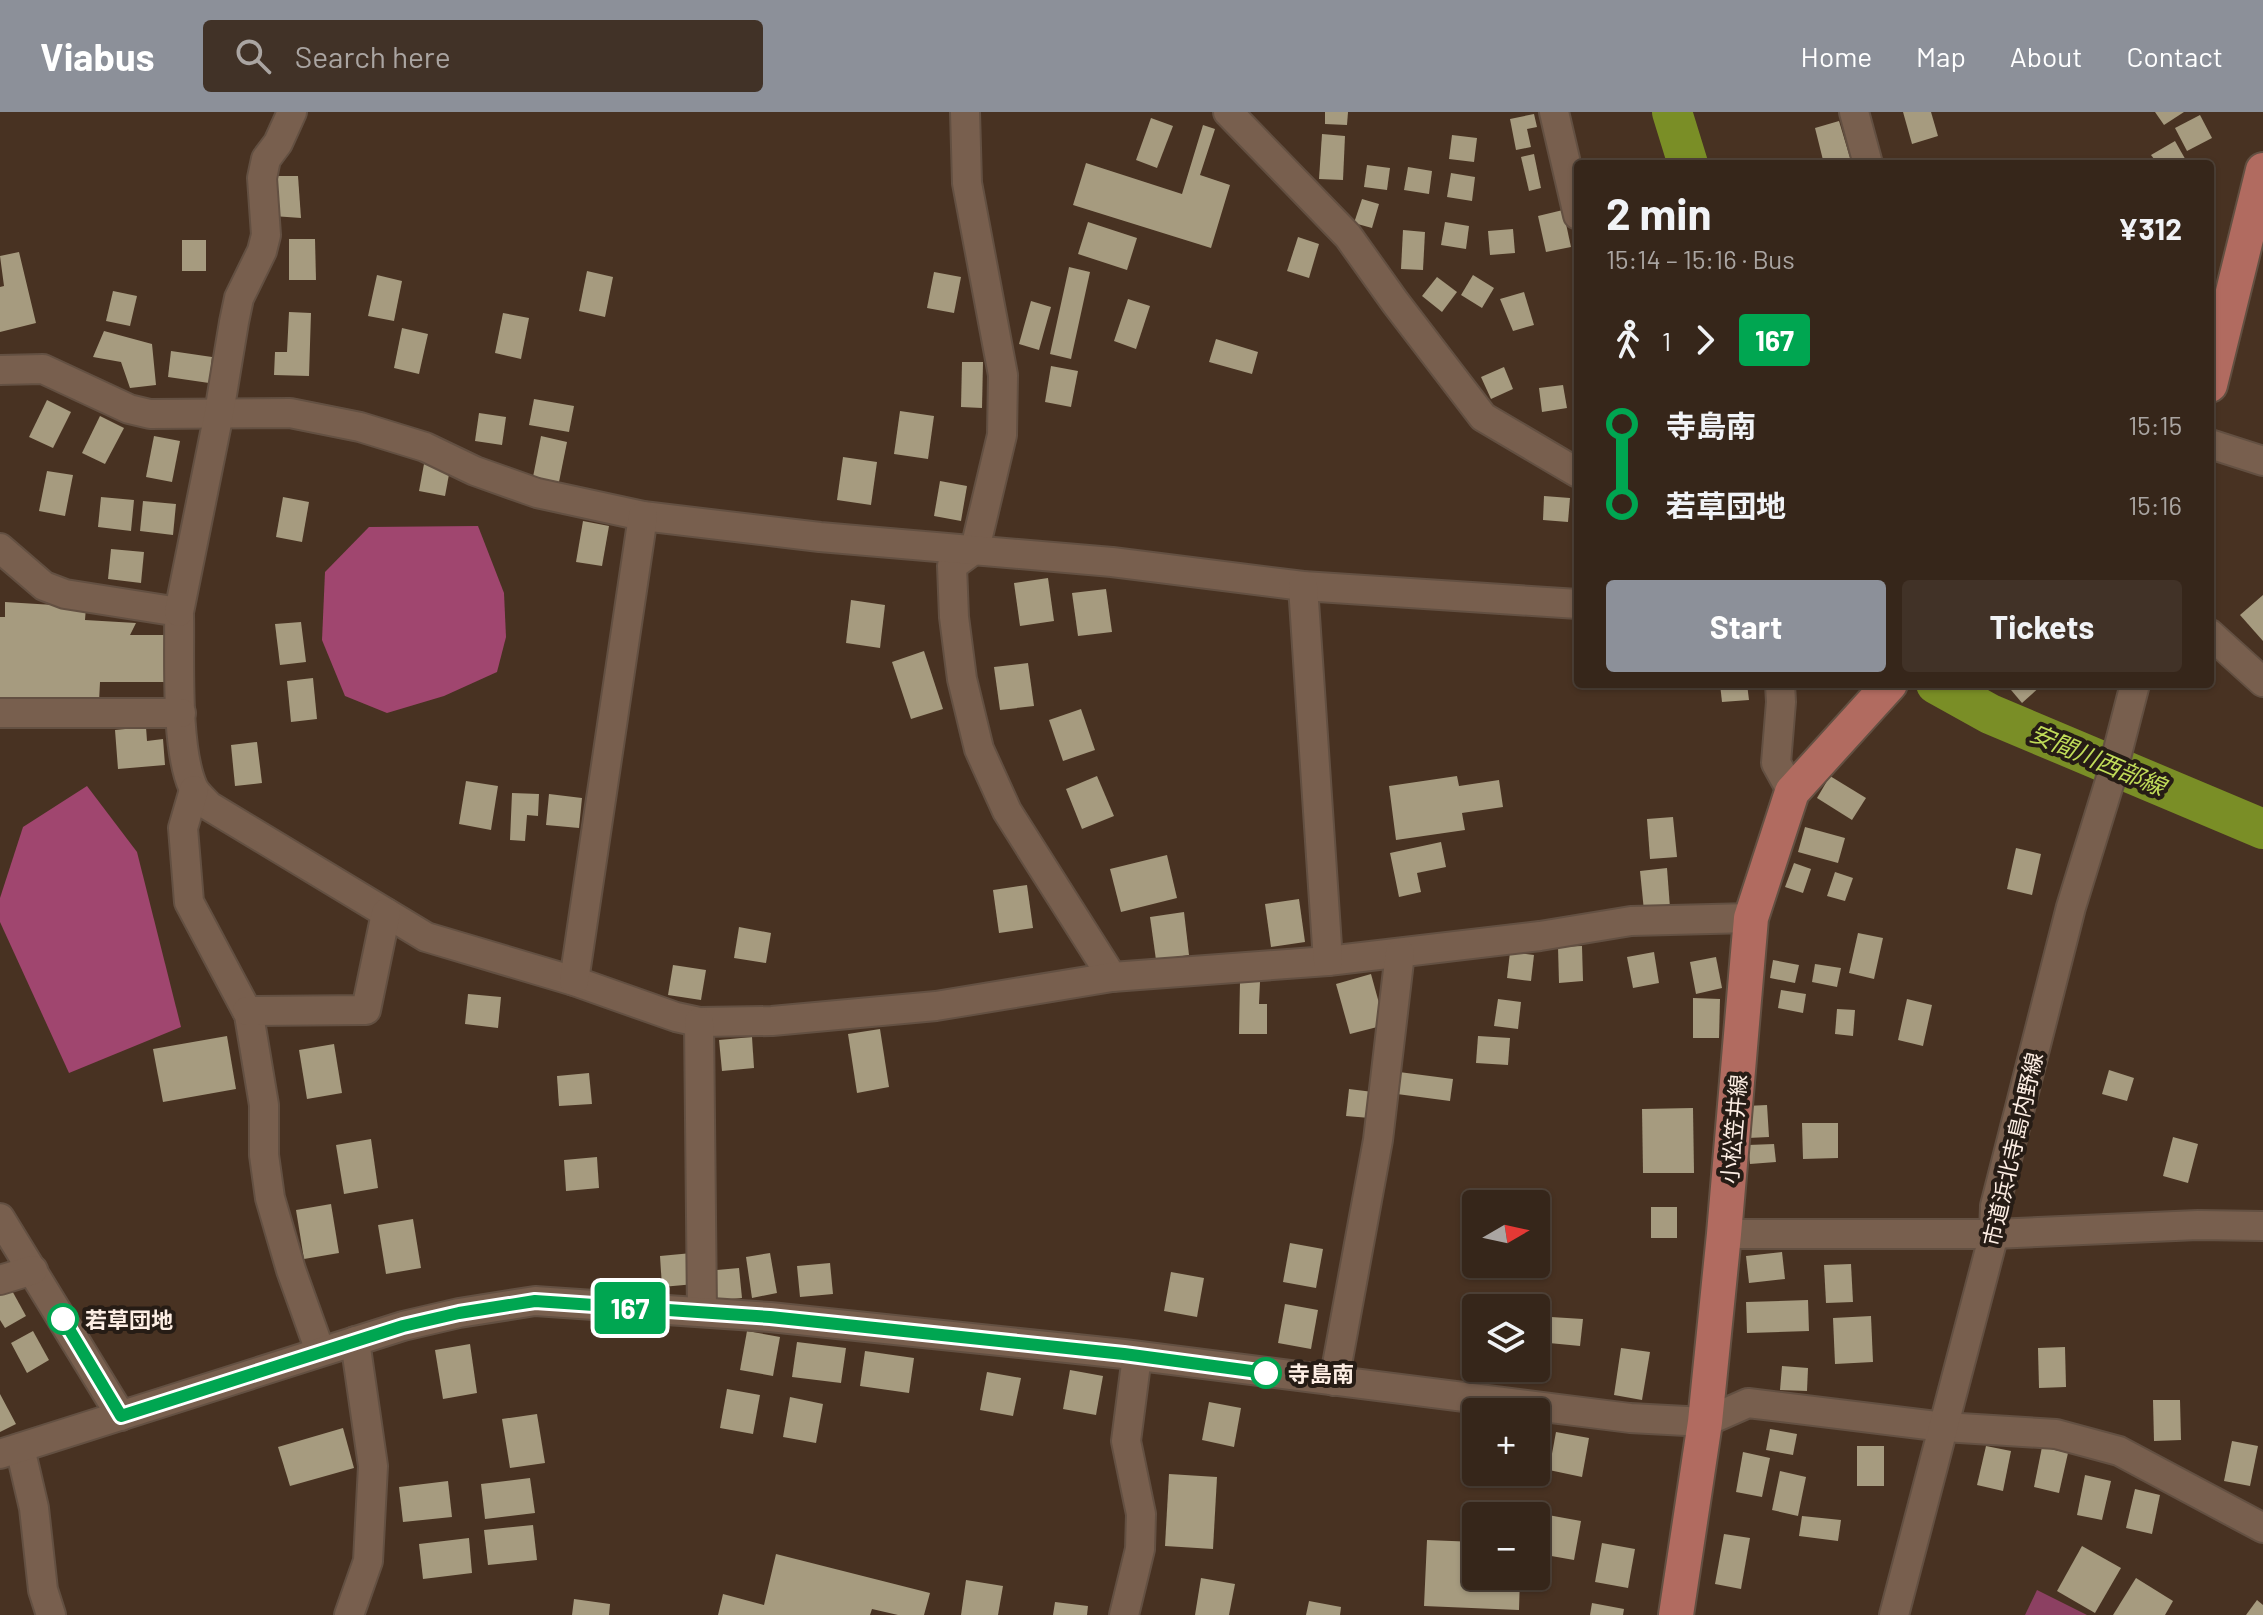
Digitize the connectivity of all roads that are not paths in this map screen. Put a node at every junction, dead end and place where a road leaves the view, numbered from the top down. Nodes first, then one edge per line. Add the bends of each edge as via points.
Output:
1 (292, 112) edge
2 (965, 112) edge
3 (1228, 112) edge
4 (1554, 112) edge
5 (1854, 112) edge
6 (1867, 160) edge
7 (2263, 170) edge
8 (1574, 198) edge
9 (2214, 369) edge
10 (0, 370) edge
11 (219, 413) junction
12 (2214, 445) edge
13 (2263, 461) edge
14 (1574, 471) edge
15 (643, 516) junction
16 (0, 548) edge
17 (975, 549) junction
18 (1303, 586) junction
19 (1574, 604) edge
20 (179, 612) junction
21 (2214, 638) edge
22 (2263, 682) edge
23 (1780, 688) edge
24 (1886, 688) edge
25 (2134, 688) edge
26 (0, 713) edge
27 (181, 713) junction
28 (194, 790) junction
29 (1792, 792) junction
30 (386, 913) junction
31 (1751, 918) junction
32 (1400, 953) junction
33 (1328, 961) junction
34 (1112, 977) junction
35 (574, 981) junction
36 (247, 1011) junction
37 (699, 1022) junction
38 (0, 1218) edge
39 (2263, 1226) edge
40 (1724, 1234) junction
41 (1994, 1234) junction
42 (33, 1270) junction
43 (0, 1280) edge
44 (702, 1312) junction
45 (355, 1341) junction
46 (320, 1351) junction
47 (1137, 1356) junction
48 (1334, 1381) junction
49 (121, 1416) junction
50 (1705, 1422) junction
51 (1944, 1427) junction
52 (10, 1451) edge
53 (2263, 1528) edge
54 (51, 1615) edge
55 (349, 1615) edge
56 (1124, 1615) edge
57 (1676, 1615) edge
58 (1894, 1615) edge

1 - 11 street via 266,159 266,235 239,298
2 - 17 street via 967,183 1003,375 1002,435
3 - 14 street via 1348,236 1483,417
4 - 8 street
5 - 6 street
7 - 9 main road
10 - 11 street via 43,369 150,414
11 - 15 street via 290,413 360,427 537,493
11 - 20 street
12 - 13 street
15 - 17 street
15 - 35 street
16 - 20 street via 44,586 65,594
17 - 18 street
17 - 34 street via 952,566 962,679 979,749 1007,811
18 - 19 street
18 - 33 street
20 - 27 street
21 - 22 street
23 - 29 street via 1776,763
24 - 29 main road, 小松笠井線
25 - 41 street, 市道浜北寺島内野線 via 2071,907 1995,1206
26 - 27 street
27 - 28 street
28 - 30 street via 209,806
28 - 36 street via 183,828 189,902
29 - 31 main road, 小松笠井線
30 - 35 street via 426,937
30 - 36 street via 366,1010
31 - 32 street via 1631,921
31 - 40 main road, 小松笠井線
32 - 33 street
32 - 48 street via 1378,1140
33 - 34 street
34 - 37 street via 936,1006
35 - 37 street
36 - 46 street via 264,1105 270,1198
37 - 44 street
38 - 42 street
39 - 41 street
40 - 41 street
40 - 50 main road, 小松笠井線
41 - 51 street, 市道浜北寺島内野線
42 - 43 street
42 - 49 street
44 - 45 street via 535,1301 459,1313
44 - 47 street
45 - 46 street
45 - 55 street via 373,1466 368,1561
46 - 49 street
47 - 48 street
47 - 56 street via 1126,1441 1141,1514 1140,1549
48 - 50 street via 1529,1407
49 - 52 street
50 - 51 street via 1748,1403
50 - 57 main road, 小松笠井線
51 - 53 street via 2056,1434 2119,1451
51 - 58 street, 市道浜北寺島内野線
52 - 54 street via 34,1508

